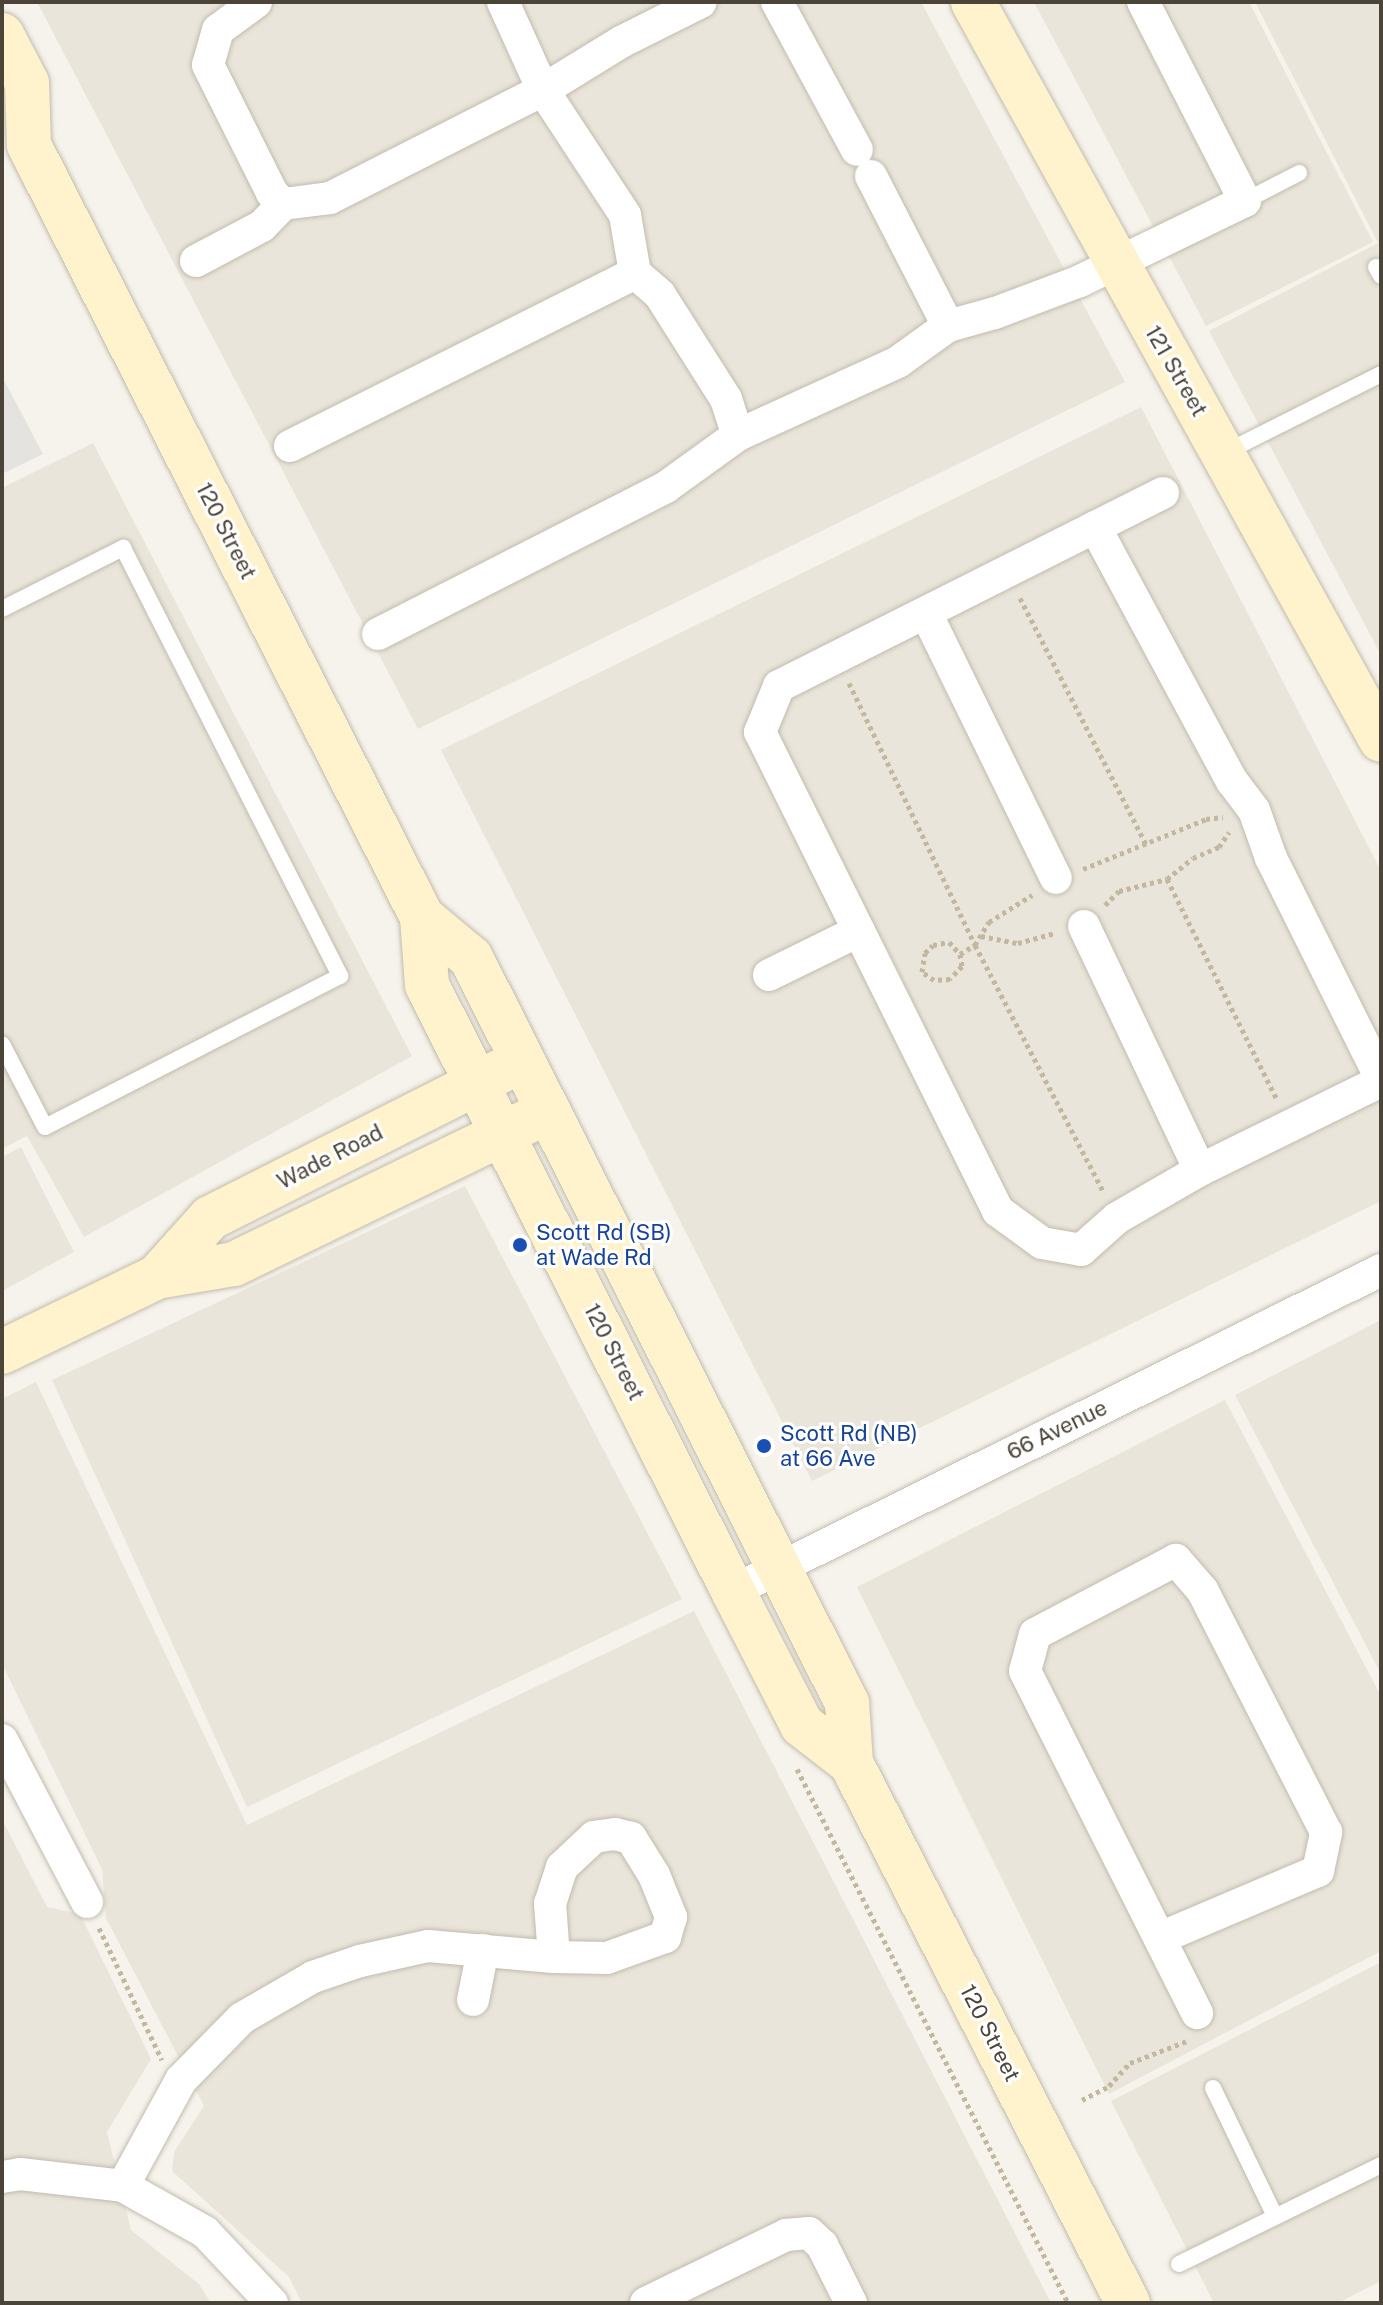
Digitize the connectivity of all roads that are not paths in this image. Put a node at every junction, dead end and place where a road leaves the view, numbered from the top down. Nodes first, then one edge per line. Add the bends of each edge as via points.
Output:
1 (256, 2) edge
2 (503, 2) edge
3 (701, 2) edge
4 (777, 2) edge
5 (973, 2) edge
6 (1143, 2) edge
7 (2, 35) edge
8 (543, 90) junction
9 (16, 134) edge
10 (1299, 173) dead end
11 (1245, 201) junction
12 (283, 204) junction
13 (196, 261) dead end
14 (1116, 265) junction
15 (635, 273) junction
16 (948, 326) junction
17 (1381, 374) edge
18 (738, 435) junction
19 (290, 446) dead end
20 (1223, 453) junction
21 (1163, 493) dead end
22 (1095, 527) junction
23 (2, 609) edge
24 (926, 613) junction
25 (378, 634) dead end
26 (1381, 740) edge
27 (1056, 878) road end
28 (422, 917) junction
29 (1084, 926) road end
30 (859, 931) junction
31 (769, 975) dead end
32 (2, 1044) edge
33 (522, 1060) junction
34 (1381, 1080) edge
35 (477, 1083) junction
36 (548, 1111) junction
37 (502, 1134) junction
38 (1200, 1170) junction
39 (1381, 1270) edge
40 (157, 1277) junction
41 (2, 1352) edge
42 (779, 1568) junction
43 (733, 1591) junction
44 (2, 1742) edge
45 (851, 1763) junction
46 (87, 1902) road end
47 (1160, 1938) junction
48 (483, 1950) junction
49 (554, 1957) dead end
50 (473, 2000) dead end
51 (1197, 2013) road end
52 (1213, 2088) dead end
53 (1381, 2165) edge
54 (2, 2177) edge
55 (123, 2186) junction
56 (1275, 2216) junction
57 (1179, 2264) dead end
58 (272, 2303) edge
59 (646, 2303) edge
60 (851, 2303) edge
61 (1128, 2303) edge

1 - 12 street via 218,30 208,65 272,193
2 - 8 street
3 - 8 street
4 - 16 street
5 - 14 main road, 121 Street
6 - 11 street
7 - 9 main road, 120 Street via 27,83
8 - 12 street via 330,198
8 - 15 street via 625,215
9 - 28 main road, 120 Street
10 - 11 lane
11 - 14 street
12 - 13 street via 262,226
14 - 16 street
14 - 20 main road, 121 Street
15 - 18 street via 660,295 726,399
15 - 19 street
16 - 18 street via 898,362
17 - 20 lane
18 - 25 street via 666,487
20 - 26 main road, 121 Street
21 - 22 street
22 - 24 street
22 - 34 street via 1232,781 1254,810 1271,858
23 - 32 lane via 123,548 340,976 45,1127
24 - 27 street
24 - 30 street via 779,686 760,732
28 - 33 main road, 120 Street via 471,958
28 - 35 main road, 120 Street via 427,985
29 - 38 street
30 - 31 street
30 - 38 street via 998,1211 1042,1243 1081,1250 1117,1218
33 - 35 main road, Wade Road
33 - 36 main road, 120 Street
34 - 38 street
35 - 37 main road, 120 Street
35 - 40 main road, Wade Road via 210,1218
36 - 37 main road, Wade Road
36 - 42 main road, 120 Street
37 - 40 main road, Wade Road via 234,1264
37 - 43 main road, 120 Street
39 - 42 street, 66 Avenue
40 - 41 main road, Wade Road
42 - 43 street, 66 Avenue
42 - 45 main road, 120 Street via 847,1703
43 - 45 main road, 120 Street via 802,1725
44 - 46 street
45 - 61 main road, 120 Street
47 - 47 street via 1025,1671 1035,1634 1176,1560 1202,1590 1326,1832 1318,1871
47 - 51 street
48 - 49 street
48 - 50 street
48 - 55 street via 428,1946 360,1961 313,1977 242,2018 181,2080
52 - 56 lane
53 - 56 lane
54 - 55 street via 20,2174
55 - 58 street via 205,2232
56 - 57 lane
59 - 60 street via 786,2235 809,2233 822,2245

